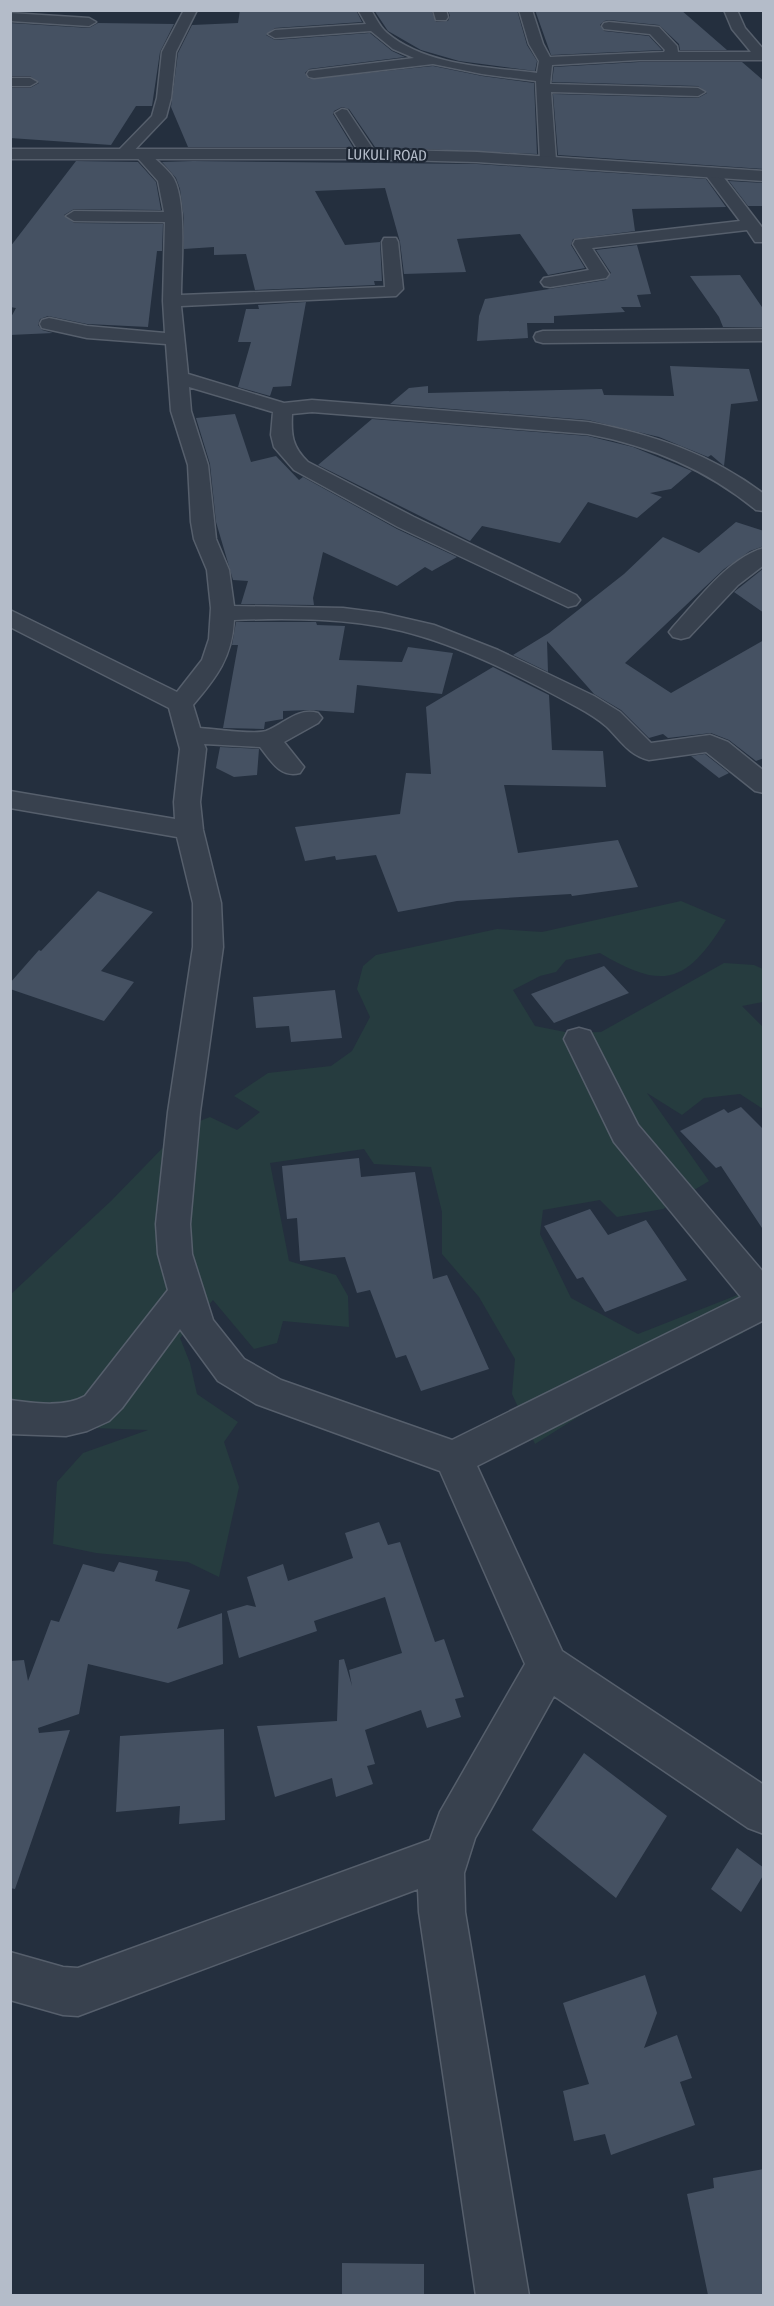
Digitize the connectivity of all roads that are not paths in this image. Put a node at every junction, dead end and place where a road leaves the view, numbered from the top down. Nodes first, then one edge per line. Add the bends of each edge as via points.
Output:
1 (191, 10) edge
2 (364, 10) edge
3 (525, 10) edge
4 (730, 10) edge
5 (10, 17) edge
6 (89, 22) dead end
7 (609, 26) dead end
8 (375, 27) junction
9 (275, 34) dead end
10 (670, 56) junction
11 (762, 56) edge
12 (436, 60) junction
13 (546, 60) junction
14 (314, 74) dead end
15 (10, 82) edge
16 (30, 82) dead end
17 (543, 83) junction
18 (698, 92) dead end
19 (342, 113) dead end
20 (10, 154) edge
21 (122, 155) junction
22 (143, 155) junction
23 (369, 155) junction
24 (548, 160) junction
25 (712, 173) junction
26 (764, 176) edge
27 (74, 216) dead end
28 (173, 217) junction
29 (751, 225) junction
30 (764, 241) edge
31 (390, 242) dead end
32 (550, 282) dead end
33 (172, 301) junction
34 (49, 324) dead end
35 (764, 335) edge
36 (543, 337) dead end
37 (176, 339) junction
38 (179, 378) junction
39 (283, 409) junction
40 (764, 505) edge
41 (764, 555) edge
42 (568, 600) dead end
43 (222, 613) junction
44 (10, 617) edge
45 (681, 632) dead end
46 (309, 718) dead end
47 (185, 720) junction
48 (268, 740) junction
49 (291, 767) dead end
50 (764, 785) edge
51 (10, 799) edge
52 (189, 830) junction
53 (579, 1039) dead end
54 (186, 1294) junction
55 (764, 1301) edge
56 (10, 1417) edge
57 (454, 1458) junction
58 (547, 1666) junction
59 (764, 1812) edge
60 (447, 1856) junction
61 (10, 1976) edge
62 (503, 2295) edge

1 - 21 street via 169,52 159,117
2 - 8 street
3 - 13 street via 536,44
4 - 11 street via 739,29
5 - 6 street
7 - 10 street via 654,30 672,49
8 - 9 street
8 - 12 street via 389,41
10 - 11 street
10 - 13 street
12 - 14 street
12 - 17 street
13 - 17 street
15 - 16 street
17 - 18 street
17 - 24 street
19 - 23 street
20 - 21 street, LUKULI ROAD
21 - 22 street, LUKULI ROAD
22 - 23 street, LUKULI ROAD
22 - 28 street via 166,180
23 - 24 street, LUKULI ROAD
24 - 25 street, LUKULI ROAD
25 - 26 street, LUKULI ROAD
25 - 29 street
27 - 28 street
28 - 33 street
29 - 30 street
29 - 32 street via 581,244 600,274
31 - 33 street via 394,289 390,292
33 - 37 street
34 - 37 street via 87,332
35 - 36 street
37 - 38 street
38 - 39 street
38 - 43 street via 181,411 198,465 202,522 218,570
39 - 40 street via 312,406 628,434 713,468
39 - 42 street via 280,441 301,466
41 - 45 street via 753,560 717,593
43 - 47 street via 221,639 214,660 200,681
43 - 50 street via 327,615 383,620 417,628 595,706 642,749 649,752 710,743
44 - 47 street
46 - 48 street
47 - 48 street
47 - 52 street via 193,749 187,802
48 - 49 street
51 - 52 street
52 - 54 street via 207,903 208,947 186,1091 173,1224 175,1254
53 - 55 street via 626,1133
54 - 56 street via 110,1396 96,1409 74,1418
54 - 57 street via 197,1326 231,1370 269,1392
55 - 57 street
57 - 58 street
58 - 59 street
58 - 60 street via 456,1828
60 - 61 street via 78,1992
60 - 62 street via 441,1873 442,1912

